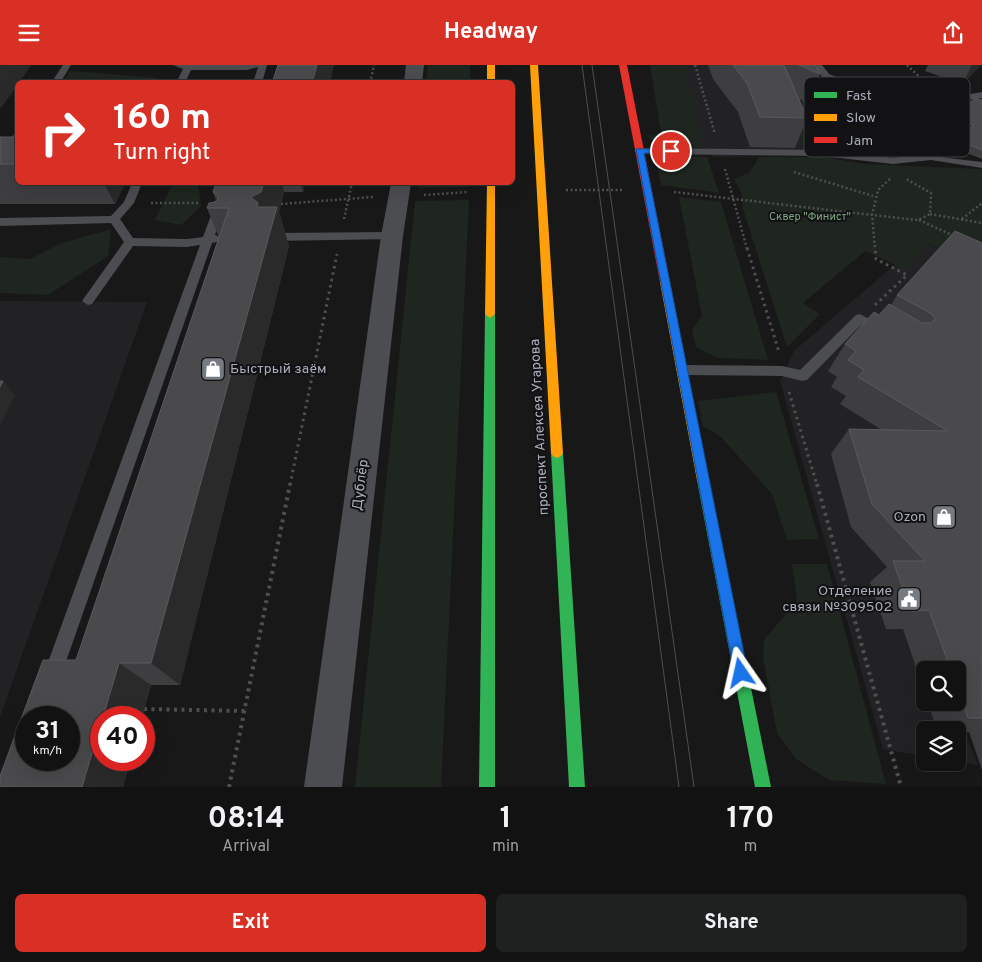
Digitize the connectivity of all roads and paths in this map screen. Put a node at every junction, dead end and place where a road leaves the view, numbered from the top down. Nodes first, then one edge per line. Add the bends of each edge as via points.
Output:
1 (67, 65) edge
2 (177, 65) edge
3 (256, 65) edge
4 (263, 65) edge
5 (374, 65) edge
6 (415, 65) edge
7 (491, 65) edge
8 (534, 65) edge
9 (623, 65) edge
10 (695, 65) edge
11 (818, 65) edge
12 (907, 65) edge
13 (188, 67) junction
14 (828, 77) edge
15 (919, 77) edge
16 (57, 80) edge
17 (182, 80) edge
18 (259, 80) edge
19 (371, 80) edge
20 (413, 80) edge
21 (491, 80) edge
22 (15, 139) edge
23 (639, 151) junction
24 (720, 152) junction
25 (804, 153) edge
26 (858, 157) edge
27 (912, 158) joint
28 (982, 165) edge
29 (15, 166) edge
30 (791, 171) dead end
31 (904, 178) dead end
32 (136, 185) edge
33 (227, 185) edge
34 (352, 185) edge
35 (491, 185) edge
36 (400, 189) edge
37 (541, 190) junction
38 (646, 190) junction
39 (468, 191) dead end
40 (349, 197) junction
41 (731, 197) junction
42 (129, 203) junction
43 (222, 203) junction
44 (982, 203) edge
45 (281, 204) dead end
46 (930, 214) junction
47 (872, 215) junction
48 (114, 219) junction
49 (962, 219) dead end
50 (918, 220) junction
51 (0, 223) edge
52 (982, 223) edge
53 (392, 235) junction
54 (226, 236) edge
55 (340, 236) junction
56 (955, 236) edge
57 (272, 237) edge
58 (209, 239) junction
59 (130, 242) junction
60 (88, 301) dead end
61 (860, 318) junction
62 (892, 337) edge
63 (682, 370) junction
64 (782, 371) junction
65 (47, 690) edge
66 (155, 709) edge
67 (245, 711) junction
68 (230, 787) edge
69 (323, 787) edge
70 (487, 787) edge
71 (577, 787) edge
72 (763, 787) edge
73 (901, 787) edge

1 - 16 lane
2 - 13 lane
3 - 13 lane
4 - 18 lane
5 - 19 path
6 - 20 street
7 - 21 main road
8 - 37 main road, проспект Алексея Угарова
9 - 23 main road
10 - 24 path
11 - 14 lane
12 - 15 path
13 - 17 lane
22 - 29 lane via 0,160 8,166
23 - 24 lane
23 - 38 main road
24 - 25 lane
24 - 41 path
26 - 27 lane via 893,161
27 - 28 lane via 931,157
30 - 47 path via 873,196
31 - 46 path via 931,193
32 - 42 lane
33 - 43 lane
34 - 40 path
35 - 70 main road
36 - 39 path
36 - 40 path
36 - 53 street, Дублёр
37 - 38 path
37 - 71 main road, проспект Алексея Угарова
38 - 41 path
38 - 63 main road
40 - 45 path
40 - 55 path
41 - 47 path
41 - 64 path
42 - 43 path
42 - 48 lane
43 - 58 lane
44 - 49 path
46 - 50 path
46 - 52 path
47 - 50 path
47 - 61 path via 876,259 907,275
48 - 51 lane
48 - 59 lane
50 - 56 path
53 - 55 lane
53 - 69 street, Дублёр
54 - 58 lane
55 - 57 lane
55 - 67 path
58 - 59 lane via 187,243
58 - 65 lane
59 - 60 lane
61 - 62 lane
61 - 64 lane via 802,376
63 - 64 lane
63 - 72 main road
64 - 73 path via 837,552
66 - 67 path
67 - 68 path

